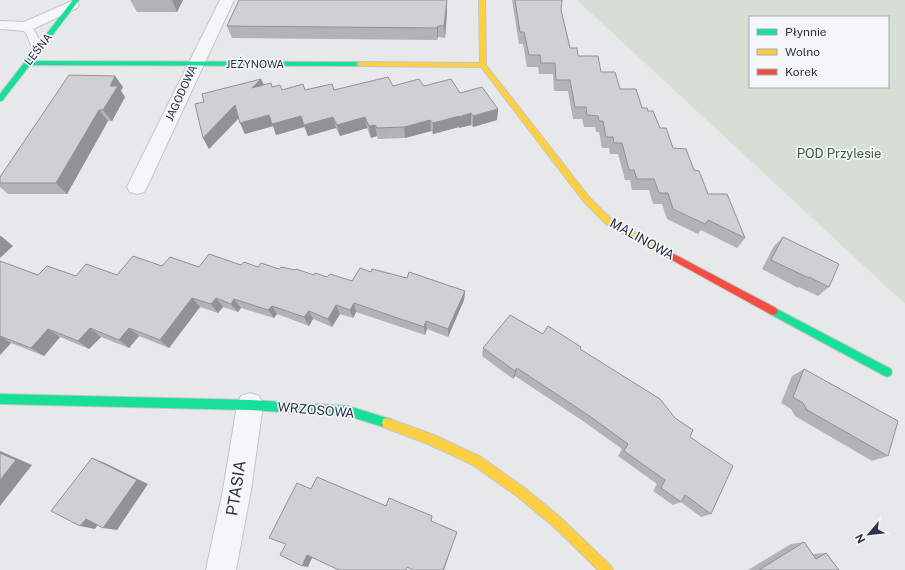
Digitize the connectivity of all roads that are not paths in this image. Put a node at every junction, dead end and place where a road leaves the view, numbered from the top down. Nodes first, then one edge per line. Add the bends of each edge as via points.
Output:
1 (227, 0) edge
2 (482, 0) edge
3 (74, 3) edge
4 (0, 25) edge
5 (26, 27) junction
6 (38, 50) junction
7 (27, 64) junction
8 (195, 64) junction
9 (483, 65) junction
10 (0, 99) edge
11 (137, 188) dead end
12 (887, 372) dead end
13 (0, 399) edge
14 (250, 405) junction
15 (221, 570) edge
16 (607, 570) edge

1 - 8 street, JAGODOWA
2 - 9 street
3 - 5 street
3 - 6 street, LEŚNA
4 - 5 street
5 - 6 lane
6 - 7 street, LEŚNA
7 - 8 street, JEŻYNOWA
7 - 10 street, LEŚNA
8 - 9 street, JEŻYNOWA
8 - 11 street, JAGODOWA
9 - 12 street, MALINOWA via 587,200 609,222
13 - 14 street, WRZOSOWA
14 - 15 street, PTASIA
14 - 16 street, WRZOSOWA via 348,411 395,425 437,442 476,461 522,493 557,522

